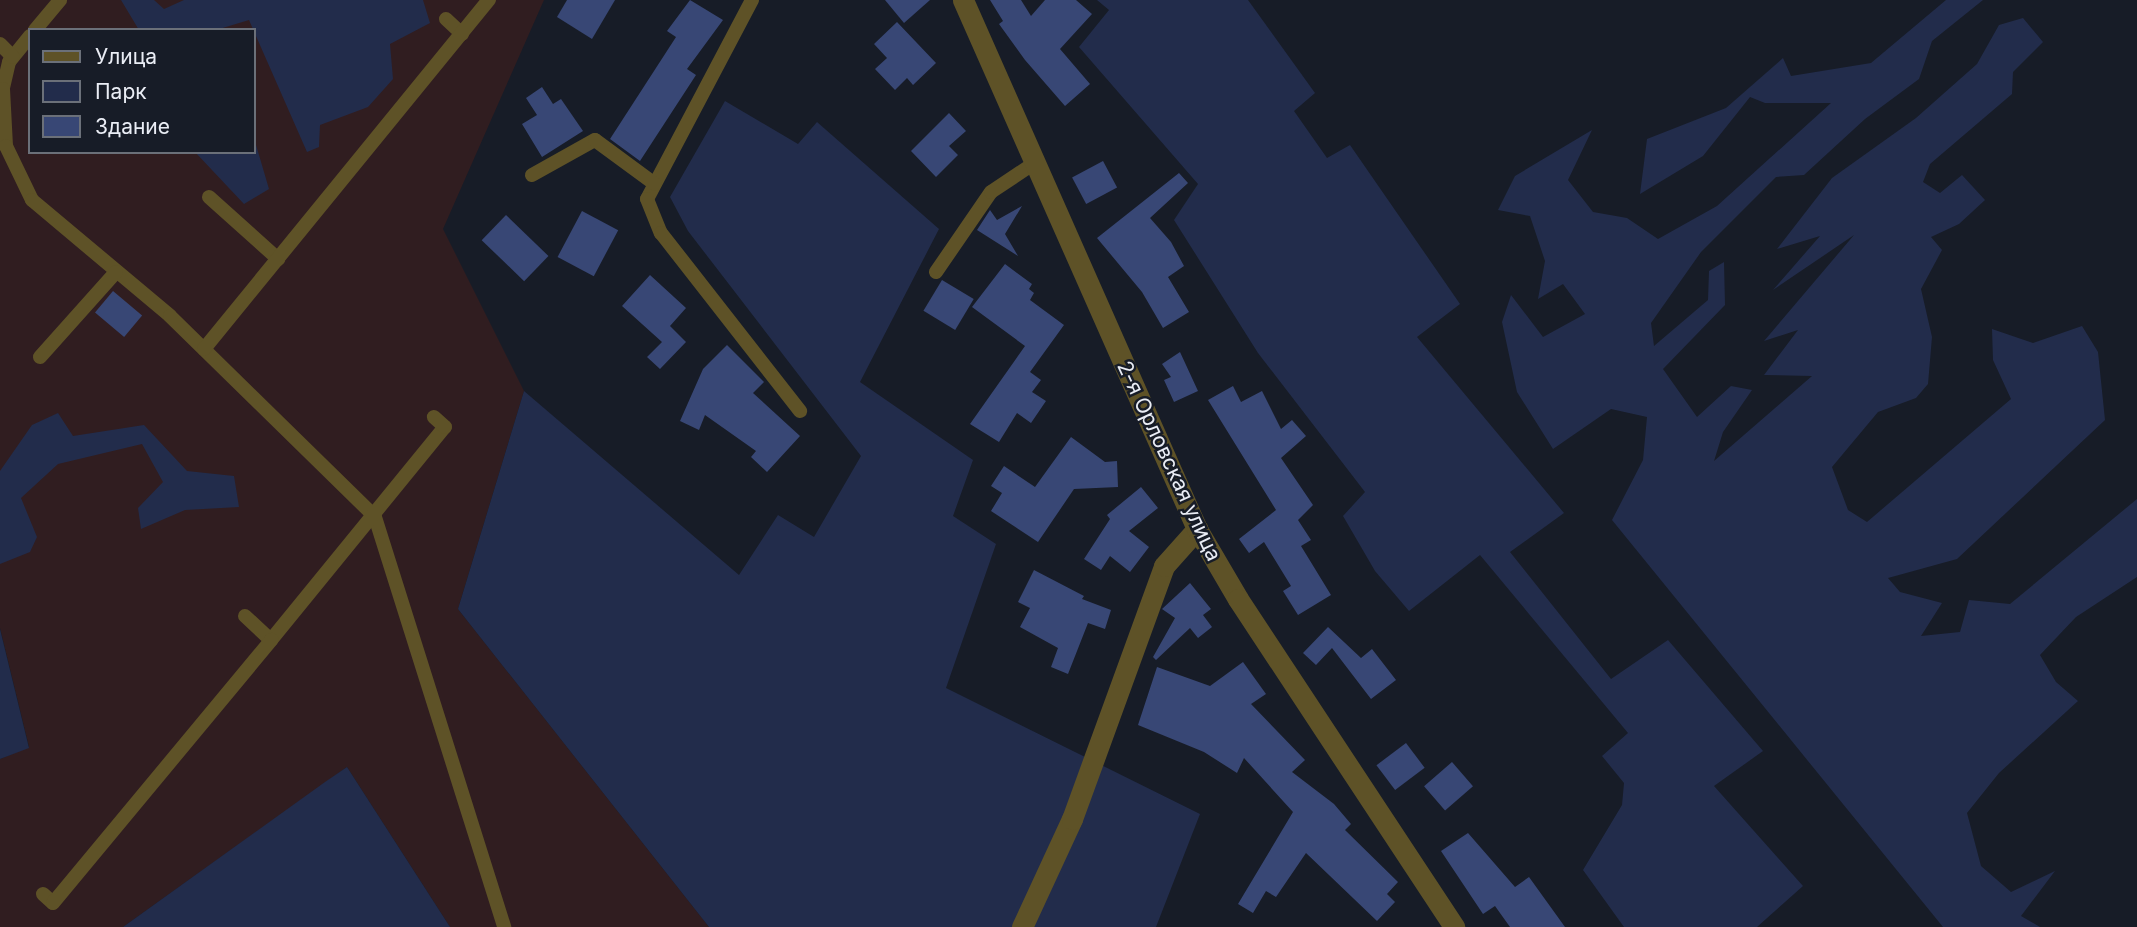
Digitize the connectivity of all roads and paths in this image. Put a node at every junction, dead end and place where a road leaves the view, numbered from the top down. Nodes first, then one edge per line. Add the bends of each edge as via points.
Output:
1 (60, 0) edge
2 (489, 0) edge
3 (752, 0) edge
4 (963, 0) edge
5 (446, 19) dead end
6 (37, 28) edge
7 (462, 34) junction
8 (28, 38) edge
9 (0, 44) edge
10 (13, 57) junction
11 (1033, 164) junction
12 (532, 175) dead end
13 (656, 184) junction
14 (209, 197) dead end
15 (278, 259) junction
16 (116, 272) junction
17 (936, 272) dead end
18 (204, 349) junction
19 (40, 357) dead end
20 (800, 411) dead end
21 (434, 417) dead end
22 (375, 517) junction
23 (1197, 529) junction
24 (244, 617) dead end
25 (271, 640) junction
26 (43, 894) dead end
27 (504, 927) edge
28 (1022, 927) edge
29 (1454, 927) edge

1 - 6 lane
2 - 7 lane
3 - 13 lane
4 - 11 street, 2-я Орловская улица
5 - 7 lane
7 - 15 lane
8 - 10 lane
9 - 10 lane
10 - 16 lane via 3,89 6,146 15,171 51,220
11 - 17 lane via 990,192
11 - 23 street, 2-я Орловская улица
12 - 13 lane via 594,140
13 - 20 lane via 647,199 661,233
14 - 15 lane
15 - 18 lane
16 - 18 lane
16 - 19 lane
18 - 22 lane
21 - 22 lane via 445,427
22 - 25 lane
22 - 27 lane
23 - 28 street via 1164,566 1072,819
23 - 29 street, 2-я Орловская улица via 1245,610
24 - 25 lane
25 - 26 lane via 52,903

